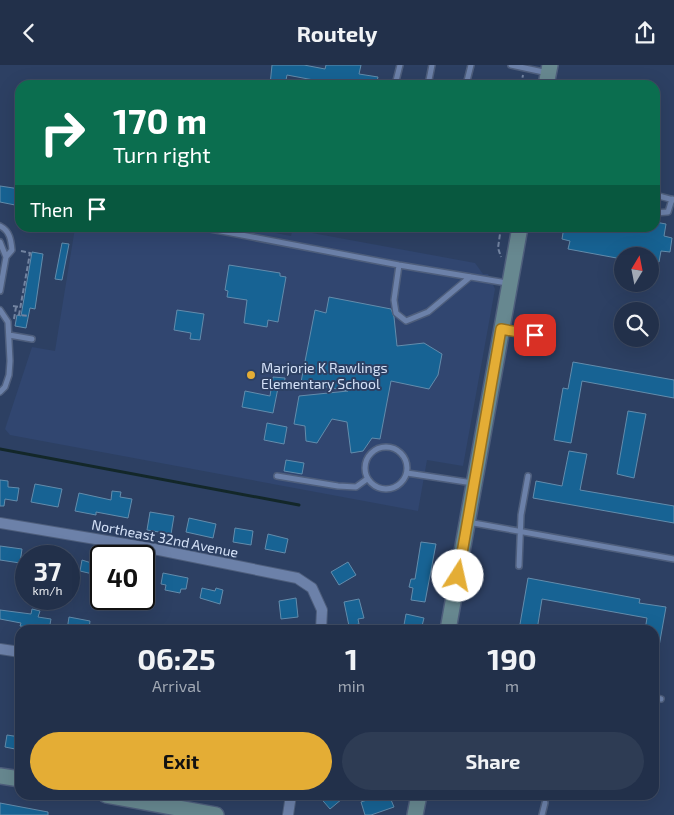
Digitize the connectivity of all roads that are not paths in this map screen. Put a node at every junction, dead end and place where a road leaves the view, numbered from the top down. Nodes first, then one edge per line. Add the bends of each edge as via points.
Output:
1 (400, 65) edge
2 (432, 65) edge
3 (471, 65) edge
4 (511, 65) edge
5 (548, 74) edge
6 (396, 80) edge
7 (429, 80) edge
8 (467, 80) edge
9 (660, 196) edge
10 (673, 199) edge
11 (660, 213) edge
12 (0, 226) edge
13 (226, 232) edge
14 (519, 232) edge
15 (0, 242) edge
16 (6, 257) junction
17 (400, 265) junction
18 (470, 277) junction
19 (510, 283) junction
20 (0, 291) edge
21 (0, 310) edge
22 (501, 329) junction
23 (9, 335) junction
24 (552, 338) dead end
25 (32, 339) dead end
26 (0, 392) edge
27 (407, 473) junction
28 (277, 476) dead end
29 (528, 476) dead end
30 (367, 479) junction
31 (474, 483) junction
32 (467, 521) junction
33 (0, 523) edge
34 (519, 531) junction
35 (674, 559) edge
36 (519, 566) dead end
37 (321, 625) edge
38 (449, 625) edge
39 (0, 649) edge
40 (15, 651) edge
41 (0, 776) edge
42 (15, 778) edge
43 (134, 800) edge
44 (290, 800) edge
45 (418, 800) edge
46 (545, 803) dead end
47 (216, 815) edge
48 (288, 815) edge
49 (415, 815) edge
50 (542, 815) edge

1 - 6 lane
2 - 7 lane
3 - 8 lane
4 - 5 lane
9 - 10 lane
10 - 11 lane via 668,212
12 - 16 lane via 11,238 12,250
13 - 17 lane
14 - 19 street
15 - 16 lane
16 - 20 lane
17 - 18 lane
17 - 18 lane via 394,300 396,313 406,321 428,312
18 - 19 lane
19 - 22 street
21 - 23 lane via 8,322
22 - 24 lane
22 - 31 street
23 - 25 lane
23 - 26 lane via 9,375
27 - 30 lane via 397,486 380,489
27 - 30 lane via 404,456 391,446 382,447 374,449 364,462
27 - 31 lane
28 - 30 lane via 356,487
29 - 34 lane
31 - 32 street
32 - 34 lane
32 - 38 street
33 - 37 street, Northeast 32nd Avenue via 149,548 297,578 312,588 317,597 322,610
34 - 35 lane
34 - 36 lane
39 - 40 street
41 - 42 street
43 - 47 street
44 - 48 street
45 - 49 street
46 - 50 lane

